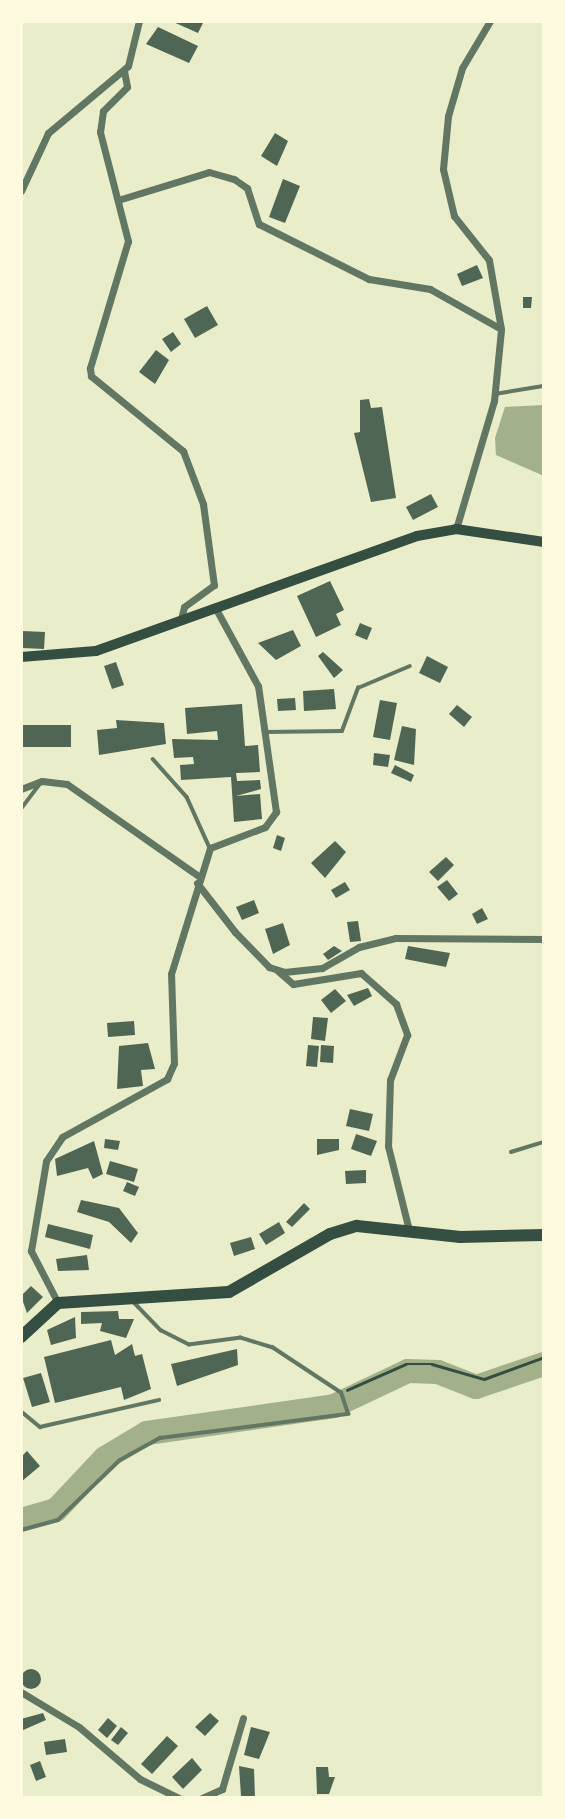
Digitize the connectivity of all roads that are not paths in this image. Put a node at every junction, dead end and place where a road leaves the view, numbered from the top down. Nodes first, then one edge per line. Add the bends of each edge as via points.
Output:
1 (139, 21) edge
2 (490, 21) edge
3 (124, 71) junction
4 (21, 191) edge
5 (118, 200) junction
6 (501, 329) junction
7 (544, 386) edge
8 (495, 394) junction
9 (456, 529) junction
10 (544, 542) edge
11 (215, 607) junction
12 (181, 619) junction
13 (21, 657) edge
14 (411, 666) dead end
15 (265, 732) junction
16 (153, 759) dead end
17 (42, 782) junction
18 (21, 789) edge
19 (21, 809) edge
20 (210, 848) junction
21 (199, 880) junction
22 (544, 939) edge
23 (278, 970) junction
24 (544, 1142) edge
25 (511, 1152) dead end
26 (409, 1230) junction
27 (544, 1235) edge
28 (129, 1296) junction
29 (58, 1303) junction
30 (21, 1337) edge
31 (159, 1400) dead end
32 (21, 1411) edge
33 (21, 1530) edge
34 (21, 1692) edge
35 (243, 1718) dead end
36 (214, 1797) edge
37 (179, 1798) edge
38 (202, 1798) edge

1 - 3 street
2 - 6 street via 462,68 448,116 443,169 454,216 489,260
3 - 4 street via 48,132
3 - 5 street via 127,87 100,119 106,172
5 - 6 street via 209,172 234,179 247,188 259,223 369,279 430,289
5 - 12 street via 128,241 91,376 183,451 203,504 214,585 184,607
6 - 8 street
7 - 8 lane
8 - 9 street
9 - 10 main road
9 - 11 main road via 417,536
11 - 12 main road
11 - 15 street via 258,686
12 - 13 main road via 96,651
14 - 15 lane via 358,688 342,731
15 - 20 street via 276,812 265,827
16 - 20 lane via 187,797
17 - 18 street
17 - 19 lane
17 - 21 street via 66,784
20 - 21 street
21 - 23 street via 234,932
21 - 29 street via 171,974 174,1063 167,1080 62,1137 43,1171 31,1251
22 - 23 street via 396,939 359,947 308,972
23 - 26 street via 293,984 361,973 396,1004 407,1035 390,1080 388,1146
24 - 25 lane
26 - 27 highway via 492,1239
26 - 28 highway via 372,1225 330,1234 229,1292
28 - 29 highway
28 - 33 lane via 142,1316 189,1345 253,1339 342,1395 347,1410 331,1419 160,1438 120,1460 58,1520
29 - 30 highway
31 - 32 lane via 40,1427
34 - 37 street via 79,1727 140,1779
35 - 36 street via 222,1789
36 - 38 street

